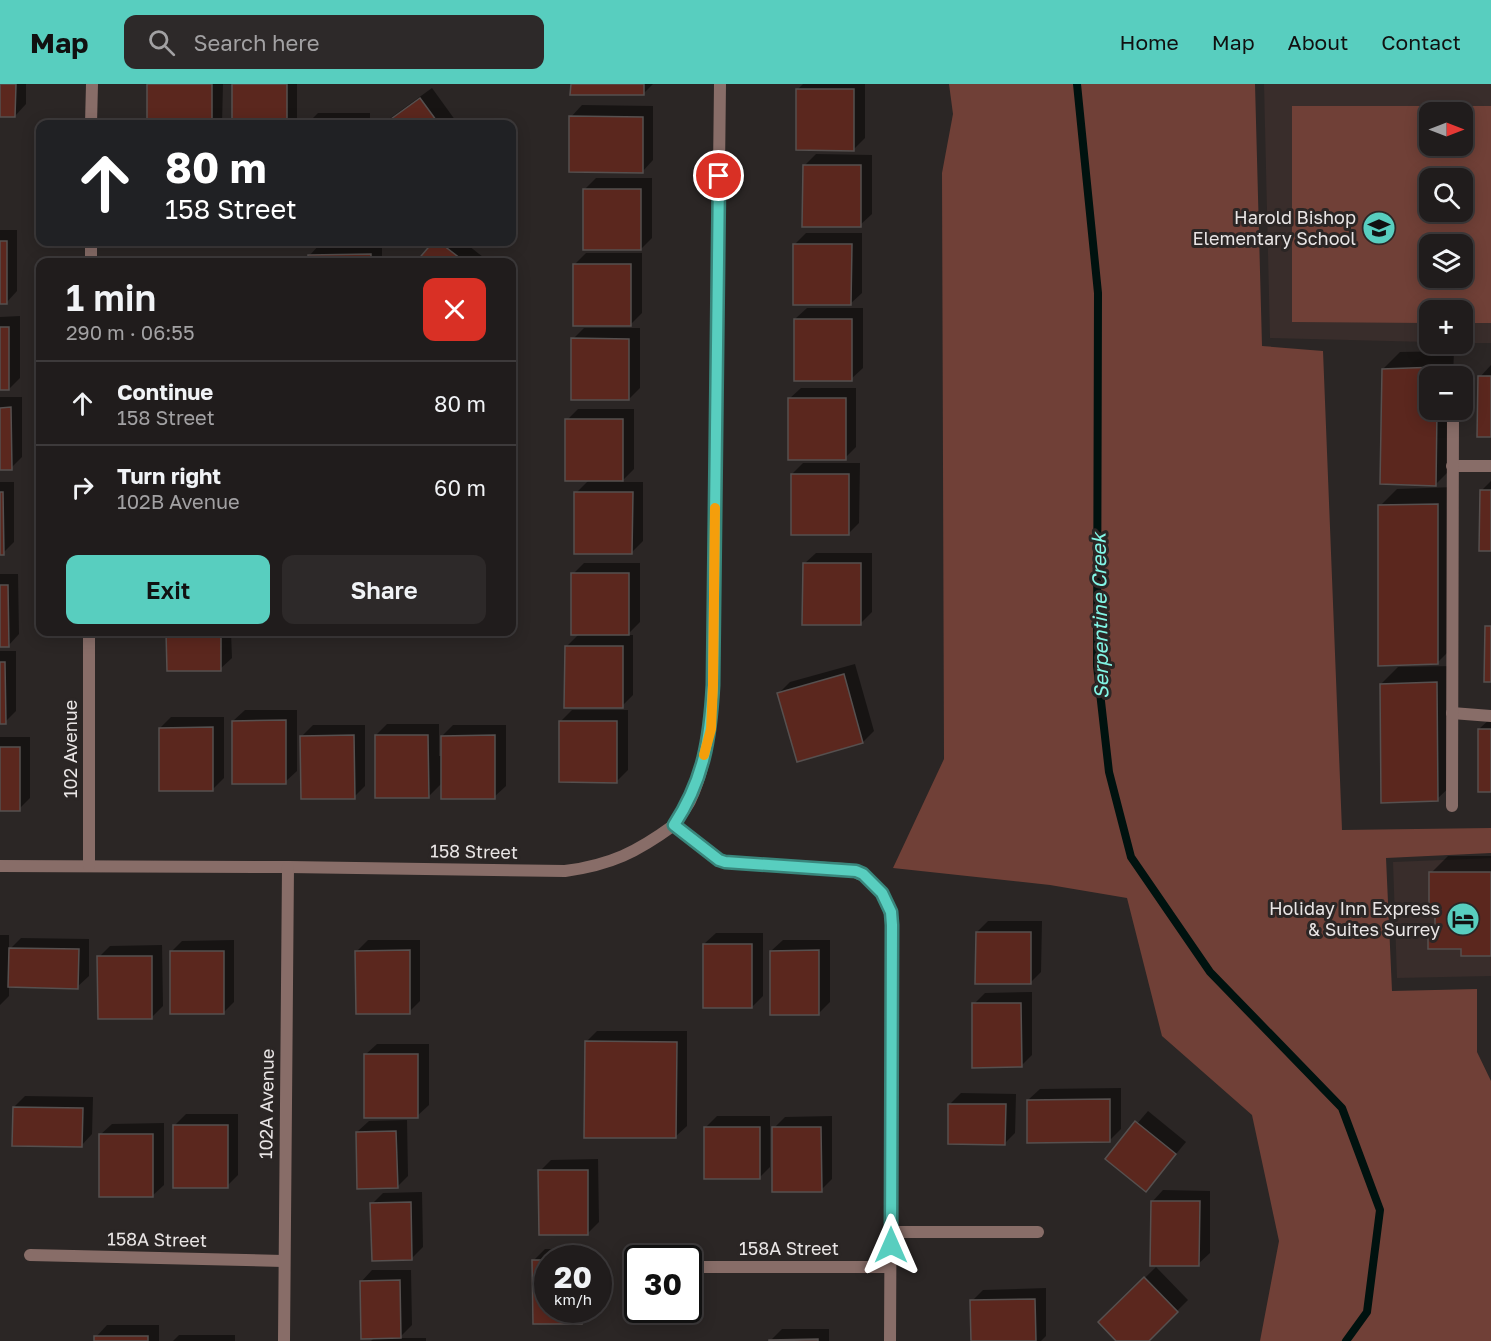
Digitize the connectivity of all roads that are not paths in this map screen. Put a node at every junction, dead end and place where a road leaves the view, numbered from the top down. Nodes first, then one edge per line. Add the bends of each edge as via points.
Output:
1 (92, 84) edge
2 (720, 84) edge
3 (91, 120) edge
4 (1453, 420) edge
5 (1452, 466) junction
6 (1491, 466) edge
7 (89, 636) edge
8 (1452, 713) junction
9 (1491, 716) edge
10 (1452, 806) dead end
11 (674, 825) junction
12 (0, 866) edge
13 (89, 866) junction
14 (288, 867) junction
15 (891, 1232) junction
16 (1038, 1232) dead end
17 (30, 1255) dead end
18 (283, 1261) junction
19 (702, 1267) edge
20 (890, 1267) junction
21 (284, 1341) edge
22 (890, 1341) edge

1 - 3 street
2 - 11 street, 158 Street via 711,729 690,801
4 - 5 street
5 - 6 street
5 - 8 street
7 - 13 street, 102 Avenue
8 - 9 street
8 - 10 street
11 - 14 street, 158 Street via 645,847 615,860 565,871
11 - 15 street via 725,862 856,871 882,893 892,925
12 - 13 street, 158 Street
13 - 14 street, 158 Street
14 - 18 street, 102A Avenue
15 - 16 street
15 - 20 street
17 - 18 street, 158A Street
18 - 21 street, 102A Avenue
19 - 20 street, 158A Street
20 - 22 street

